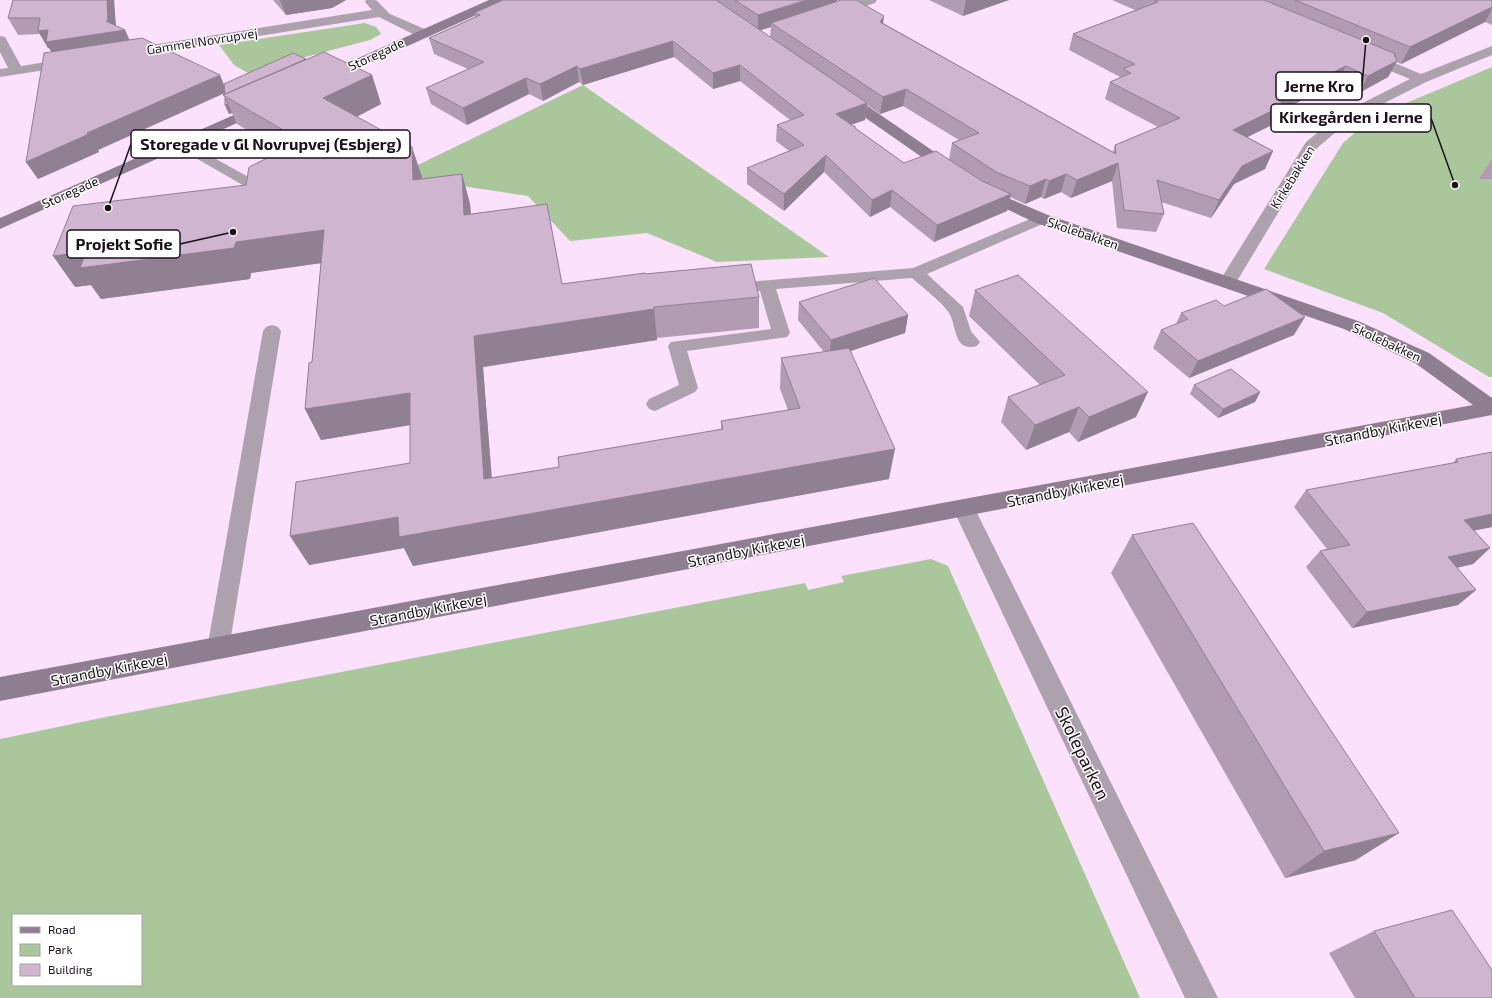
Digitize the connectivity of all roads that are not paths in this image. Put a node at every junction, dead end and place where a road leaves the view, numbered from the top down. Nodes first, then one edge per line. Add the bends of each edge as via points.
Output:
1 (369, 0) edge
2 (499, 0) edge
3 (871, 0) edge
4 (380, 13) junction
5 (822, 16) edge
6 (422, 33) junction
7 (0, 40) edge
8 (1492, 50) edge
9 (1354, 51) edge
10 (119, 54) edge
11 (80, 60) edge
12 (17, 71) junction
13 (0, 73) edge
14 (1421, 79) junction
15 (313, 83) edge
16 (829, 86) edge
17 (277, 100) edge
18 (180, 143) junction
19 (263, 190) edge
20 (1042, 218) junction
21 (5, 221) edge
22 (916, 273) junction
23 (1228, 282) junction
24 (766, 285) junction
25 (714, 289) edge
26 (272, 331) dead end
27 (971, 342) dead end
28 (655, 404) dead end
29 (1492, 408) edge
30 (964, 509) junction
31 (218, 649) junction
32 (0, 689) edge
33 (1202, 998) edge

1 - 4 street
2 - 6 street, Storegade
3 - 5 street
4 - 6 street
4 - 10 street, Gammel Novrupvej
6 - 15 street, Storegade
7 - 12 street
8 - 14 street, Kirkebakken
9 - 14 street
11 - 12 street
12 - 13 street
14 - 23 street, Kirkebakken via 1344,118 1311,145
16 - 20 street, Skolebakken via 985,194
17 - 18 street, Storegade
18 - 19 lane
18 - 21 street, Storegade
20 - 22 lane
20 - 23 street, Skolebakken
22 - 24 lane
22 - 27 lane via 957,311 963,333
23 - 29 street, Skolebakken via 1350,325 1422,358
24 - 25 lane
24 - 28 lane via 781,333 677,346 690,388
26 - 31 lane
29 - 30 street, Strandby Kirkevej
30 - 31 street, Strandby Kirkevej
30 - 33 street, Skoleparken
31 - 32 street, Strandby Kirkevej

